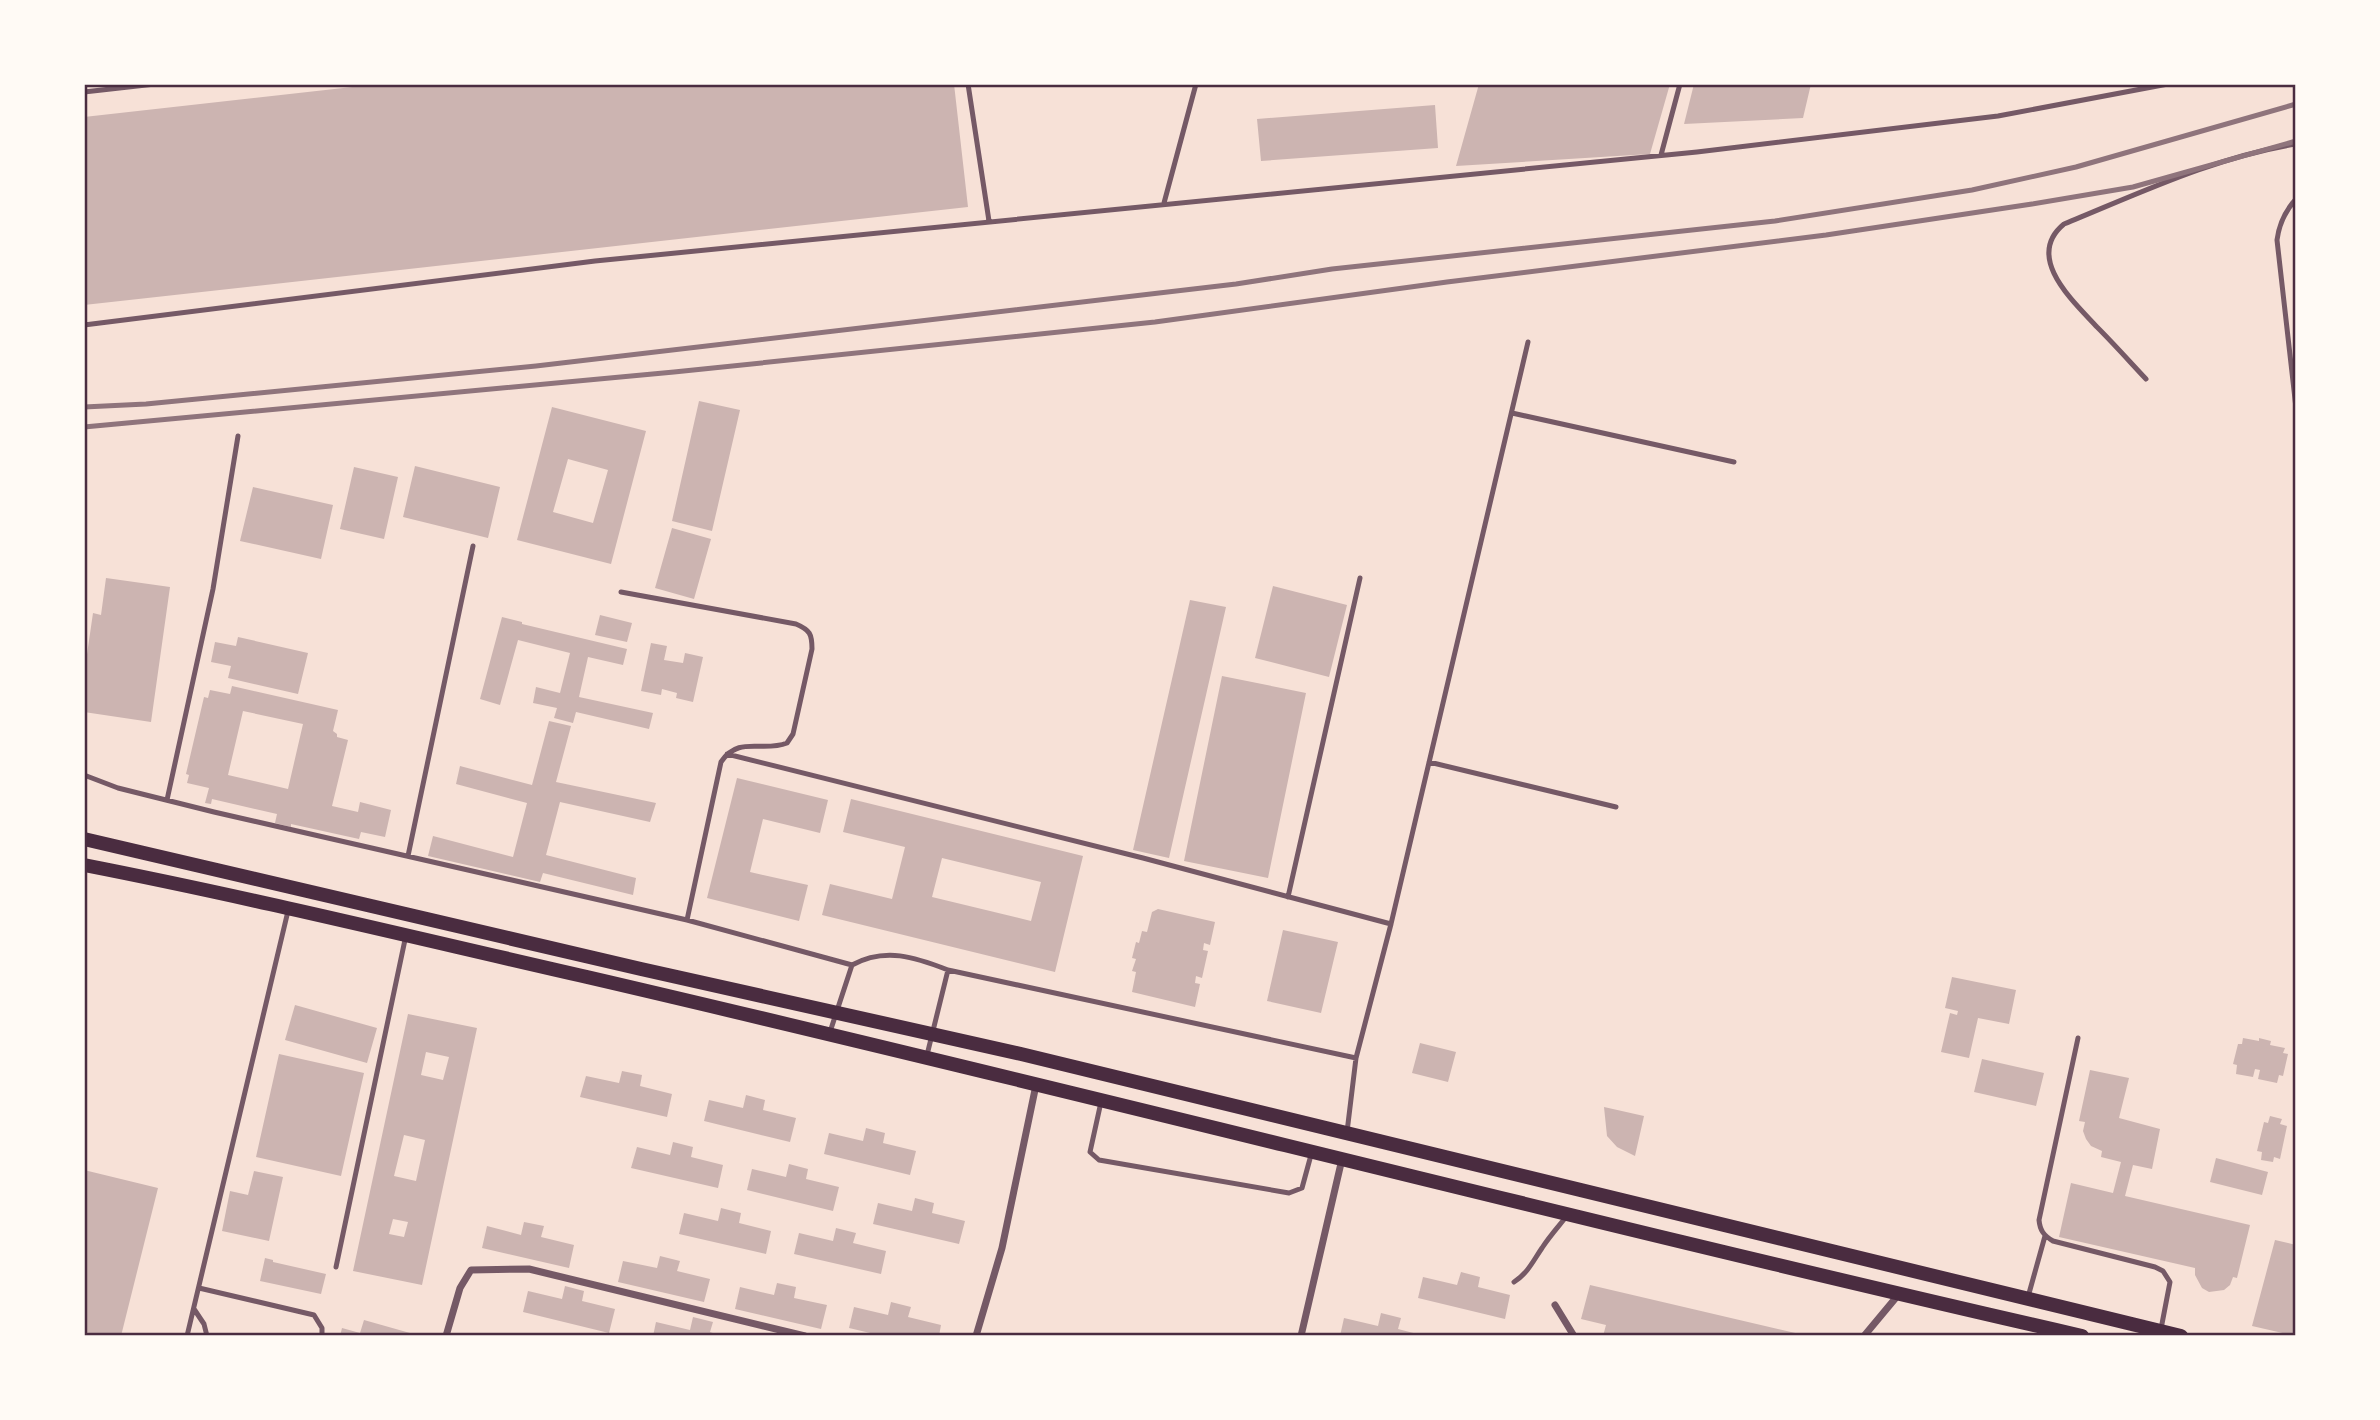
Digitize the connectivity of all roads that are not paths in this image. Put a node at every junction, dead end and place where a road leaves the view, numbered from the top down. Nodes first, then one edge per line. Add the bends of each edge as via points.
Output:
1 (155, 84) edge
2 (968, 84) edge
3 (1196, 84) edge
4 (1680, 84) edge
5 (2168, 84) edge
6 (84, 92) edge
7 (2296, 144) edge
8 (1661, 155) junction
9 (2296, 199) edge
10 (1164, 203) junction
11 (989, 221) junction
12 (84, 326) edge
13 (1528, 342) dead end
14 (2293, 360) edge
15 (2146, 379) dead end
16 (2296, 408) edge
17 (1512, 413) junction
18 (238, 436) dead end
19 (1734, 462) dead end
20 (473, 546) dead end
21 (1360, 578) dead end
22 (621, 592) dead end
23 (727, 754) junction
24 (1429, 762) junction
25 (84, 775) edge
26 (167, 800) junction
27 (1616, 807) dead end
28 (84, 839) edge
29 (408, 856) junction
30 (84, 865) edge
31 (1288, 897) junction
32 (289, 908) junction
33 (687, 920) junction
34 (1391, 924) junction
35 (406, 935) junction
36 (852, 965) junction
37 (948, 970) junction
38 (836, 1013) junction
39 (830, 1034) junction
40 (932, 1034) junction
41 (2078, 1038) dead end
42 (927, 1057) junction
43 (1356, 1058) junction
44 (1037, 1083) junction
45 (1102, 1099) junction
46 (1346, 1132) junction
47 (1312, 1150) junction
48 (1343, 1158) junction
49 (1568, 1213) junction
50 (2045, 1236) junction
51 (336, 1267) dead end
52 (1932, 1276) junction
53 (1514, 1282) dead end
54 (199, 1288) junction
55 (1899, 1294) junction
56 (2028, 1298) junction
57 (1926, 1300) junction
58 (1555, 1305) dead end
59 (194, 1309) junction
60 (2161, 1332) junction
61 (187, 1336) edge
62 (207, 1336) edge
63 (322, 1336) edge
64 (446, 1336) edge
65 (805, 1336) edge
66 (976, 1336) edge
67 (1301, 1336) edge
68 (1574, 1336) edge
69 (1864, 1336) edge
70 (2082, 1336) edge
71 (2181, 1336) edge

1 - 6 lane
2 - 11 lane
3 - 10 lane
4 - 8 lane
5 - 8 lane via 1998,116
7 - 15 lane via 2204,167 2054,232 2049,259 2063,290
8 - 10 lane
9 - 14 lane via 2278,228 2277,240
10 - 11 lane
11 - 12 lane via 581,263
13 - 17 lane
14 - 16 lane
17 - 19 lane
17 - 24 lane
18 - 26 lane via 213,589
20 - 29 lane
21 - 31 lane
22 - 23 lane via 808,629 812,649 793,734 787,743 734,748
23 - 31 lane
23 - 33 lane via 718,774
24 - 27 lane
24 - 34 lane
25 - 26 lane
26 - 29 lane
28 - 38 main road
29 - 33 lane
30 - 32 main road
31 - 34 lane
32 - 35 main road
32 - 54 lane
33 - 36 lane
34 - 43 lane
35 - 39 main road
35 - 51 lane
36 - 37 lane via 864,958 901,954
36 - 38 lane
37 - 40 lane
37 - 43 lane
38 - 39 lane
38 - 40 main road
39 - 42 main road
40 - 42 lane
40 - 46 main road
41 - 50 lane via 2039,1220
42 - 44 main road
43 - 46 lane
44 - 45 main road
44 - 66 street via 1002,1248
45 - 47 main road
45 - 47 lane via 1090,1152 1099,1160 1289,1193 1302,1188
46 - 52 main road
47 - 48 main road
48 - 49 main road
48 - 67 street
49 - 53 lane via 1532,1265
49 - 55 main road
50 - 56 lane
50 - 60 lane via 2163,1271 2171,1282
52 - 56 main road
52 - 57 main road
54 - 59 lane
54 - 63 lane via 314,1315
55 - 57 main road
55 - 69 street
56 - 60 main road
57 - 70 main road
58 - 68 street
59 - 61 lane
59 - 62 lane
60 - 71 main road
64 - 65 street via 460,1288 471,1270 529,1269

